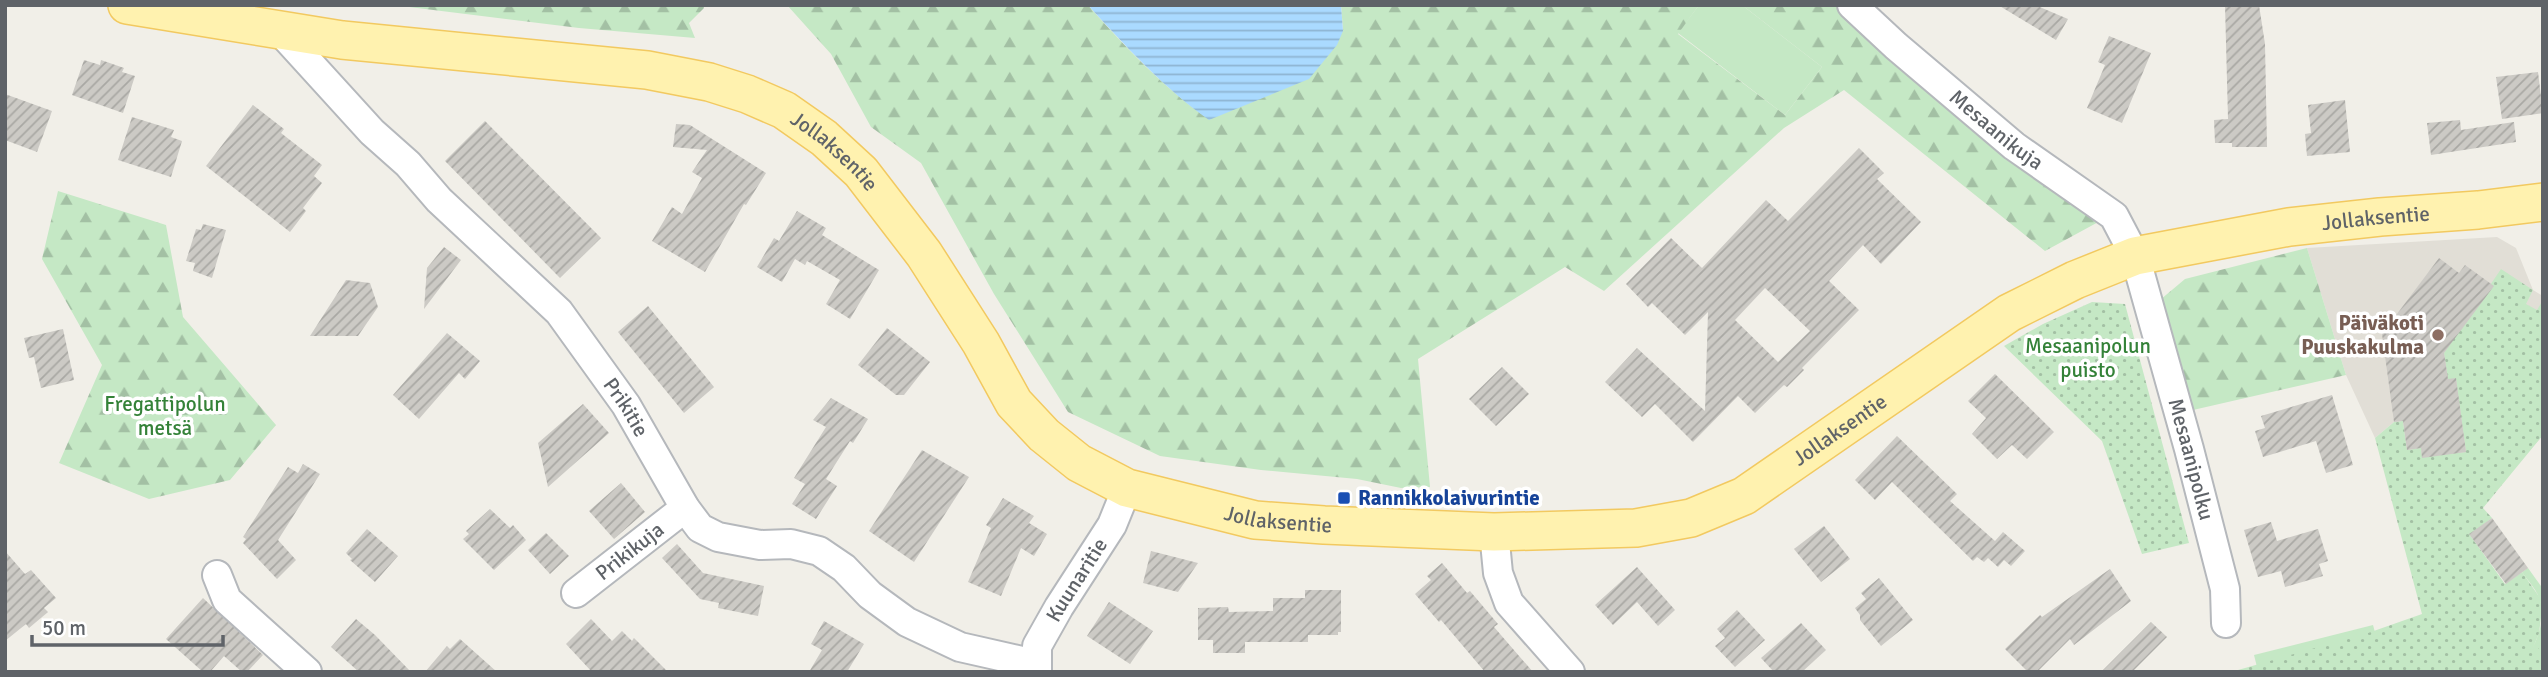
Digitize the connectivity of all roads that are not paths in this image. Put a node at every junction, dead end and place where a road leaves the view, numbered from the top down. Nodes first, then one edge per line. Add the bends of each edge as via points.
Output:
1 (127, 5) edge
2 (1852, 5) edge
3 (280, 31) junction
4 (2543, 202) edge
5 (2135, 257) junction
6 (1127, 488) junction
7 (685, 508) junction
8 (1494, 532) junction
9 (217, 575) dead end
10 (576, 593) dead end
11 (2226, 623) dead end
12 (1036, 668) edge
13 (307, 672) edge
14 (1570, 672) edge

1 - 3 main road, Jollaksentie
2 - 5 street, Mesaanikuja via 2014,146 2114,216
3 - 6 main road, Jollaksentie via 647,71 709,82 784,110 861,172 923,254 1014,403 1079,463
3 - 7 street, Prikitie via 439,200 559,312 626,405
4 - 5 main road, Jollaksentie via 2289,227
5 - 8 main road, Jollaksentie via 2009,313 1744,496 1691,518 1636,528
5 - 11 street, Mesaanipolku via 2222,576
6 - 8 main road, Jollaksentie via 1255,520
6 - 12 street, Kuunaritie via 1112,525 1037,646
7 - 10 street, Prikikuja
7 - 12 street, Prikitie via 700,528 719,537 819,551 906,622 960,647
8 - 14 street via 1498,573 1509,603
9 - 13 street via 227,600

